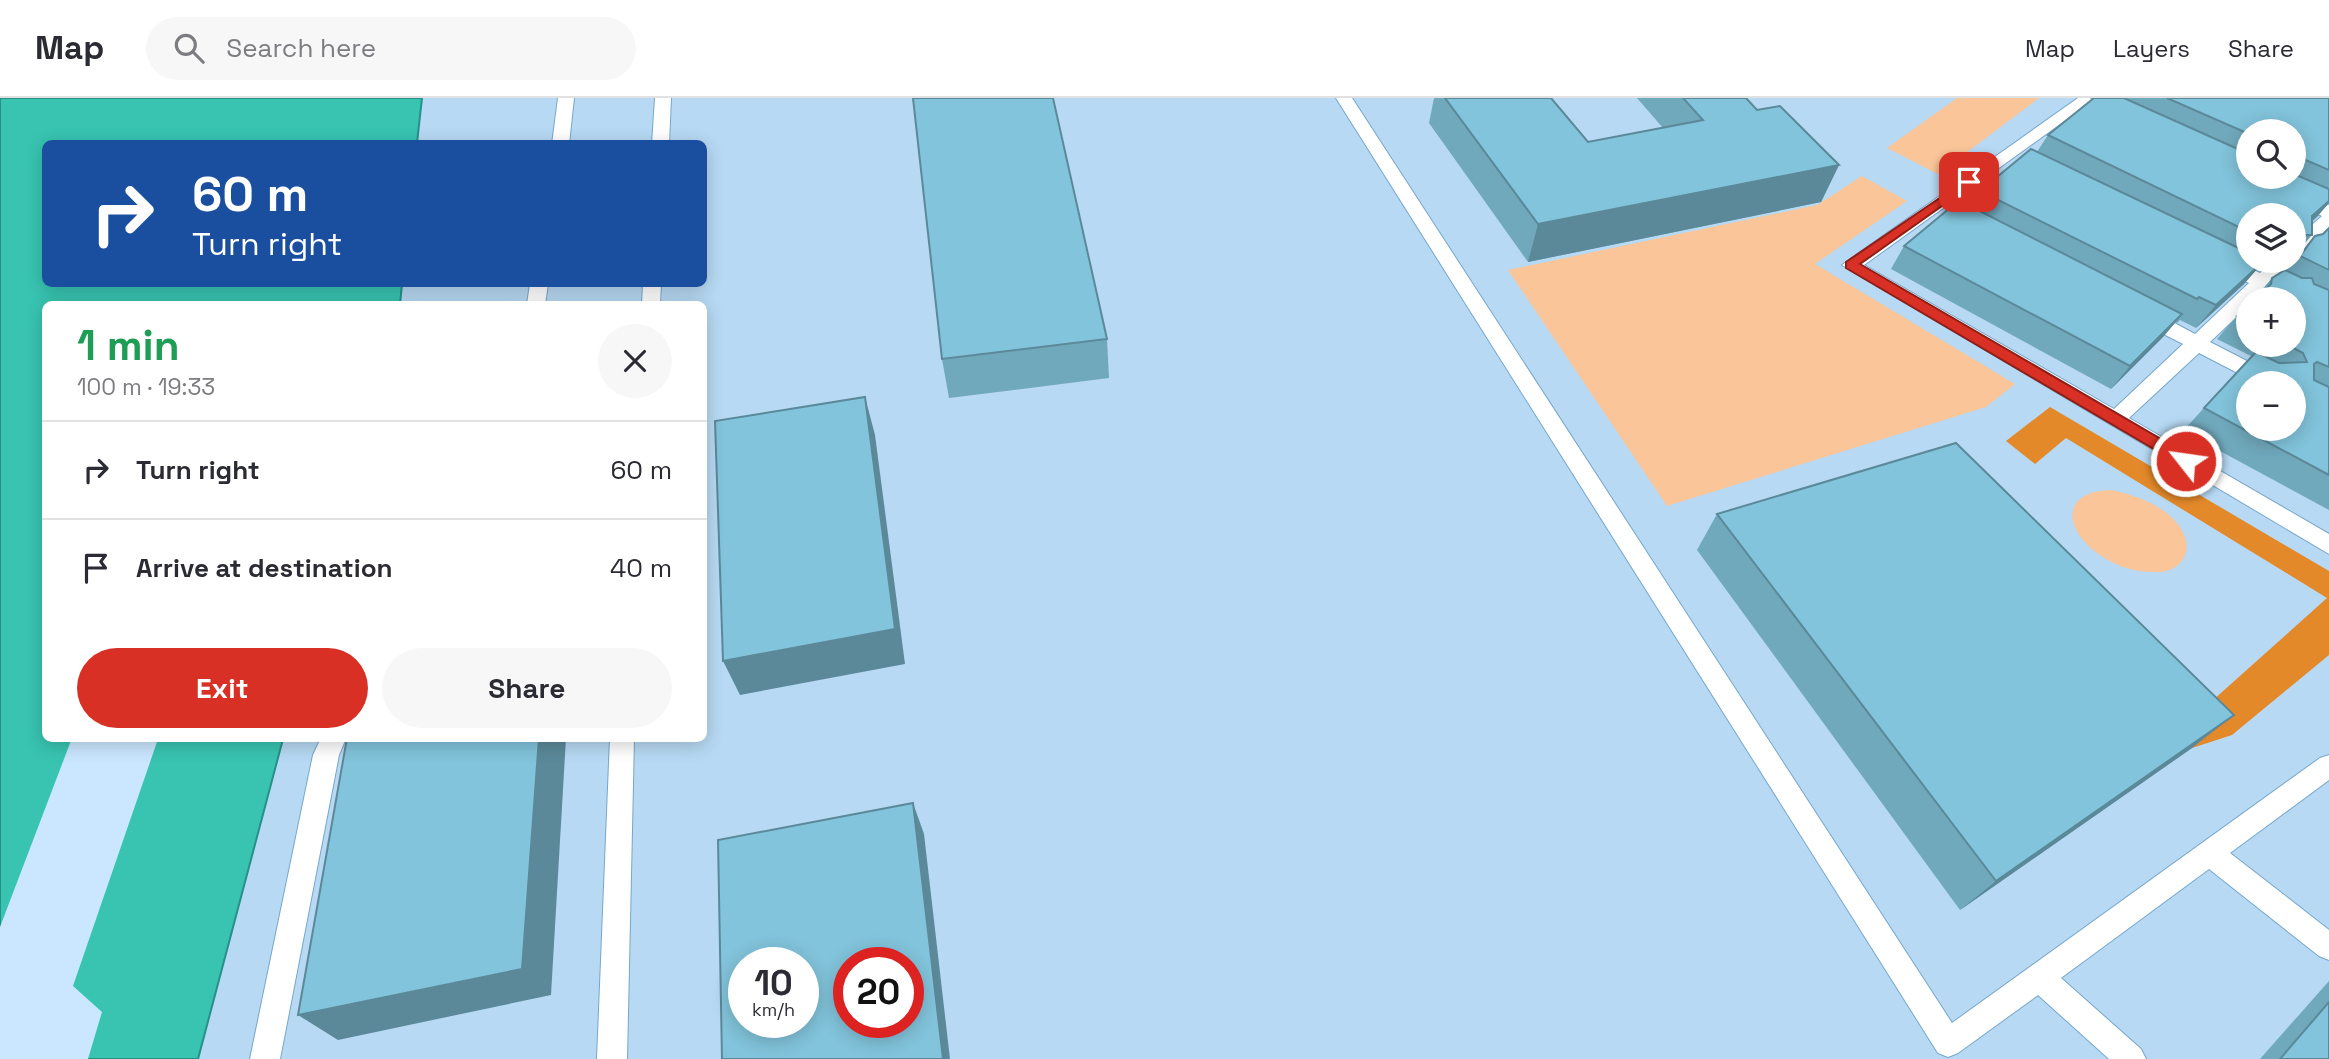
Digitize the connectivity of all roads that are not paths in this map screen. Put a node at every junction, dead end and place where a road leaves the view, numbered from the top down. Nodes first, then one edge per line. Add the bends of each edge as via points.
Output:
1 (566, 98) edge
2 (663, 98) edge
3 (1344, 98) edge
4 (2086, 102) edge
5 (561, 140) edge
6 (660, 140) edge
7 (2004, 157) junction
8 (2028, 169) edge
9 (2279, 189) edge
10 (1933, 207) junction
11 (2329, 212) edge
12 (1957, 219) edge
13 (2329, 219) edge
14 (2306, 240) edge
15 (2213, 258) edge
16 (2271, 273) edge
17 (2262, 282) junction
18 (2124, 306) edge
19 (2329, 314) edge
20 (2196, 343) junction
21 (2250, 371) edge
22 (2115, 420) junction
23 (2329, 545) edge
24 (332, 742) edge
25 (622, 742) edge
26 (2329, 766) edge
27 (2210, 853) junction
28 (2329, 947) edge
29 (2039, 977) junction
30 (265, 1059) edge
31 (612, 1059) edge
32 (2130, 1059) edge

1 - 5 lane
2 - 6 lane
3 - 29 lane via 1948,1043
4 - 7 lane
7 - 8 lane
7 - 10 lane
9 - 11 lane
10 - 12 lane
10 - 22 lane via 1851,265
13 - 14 lane
15 - 17 lane
16 - 17 lane
17 - 19 lane
17 - 20 lane
18 - 20 lane
20 - 21 lane
20 - 22 lane
22 - 23 lane
24 - 30 lane
25 - 31 lane
26 - 27 lane
27 - 28 lane
27 - 29 lane
29 - 32 lane

